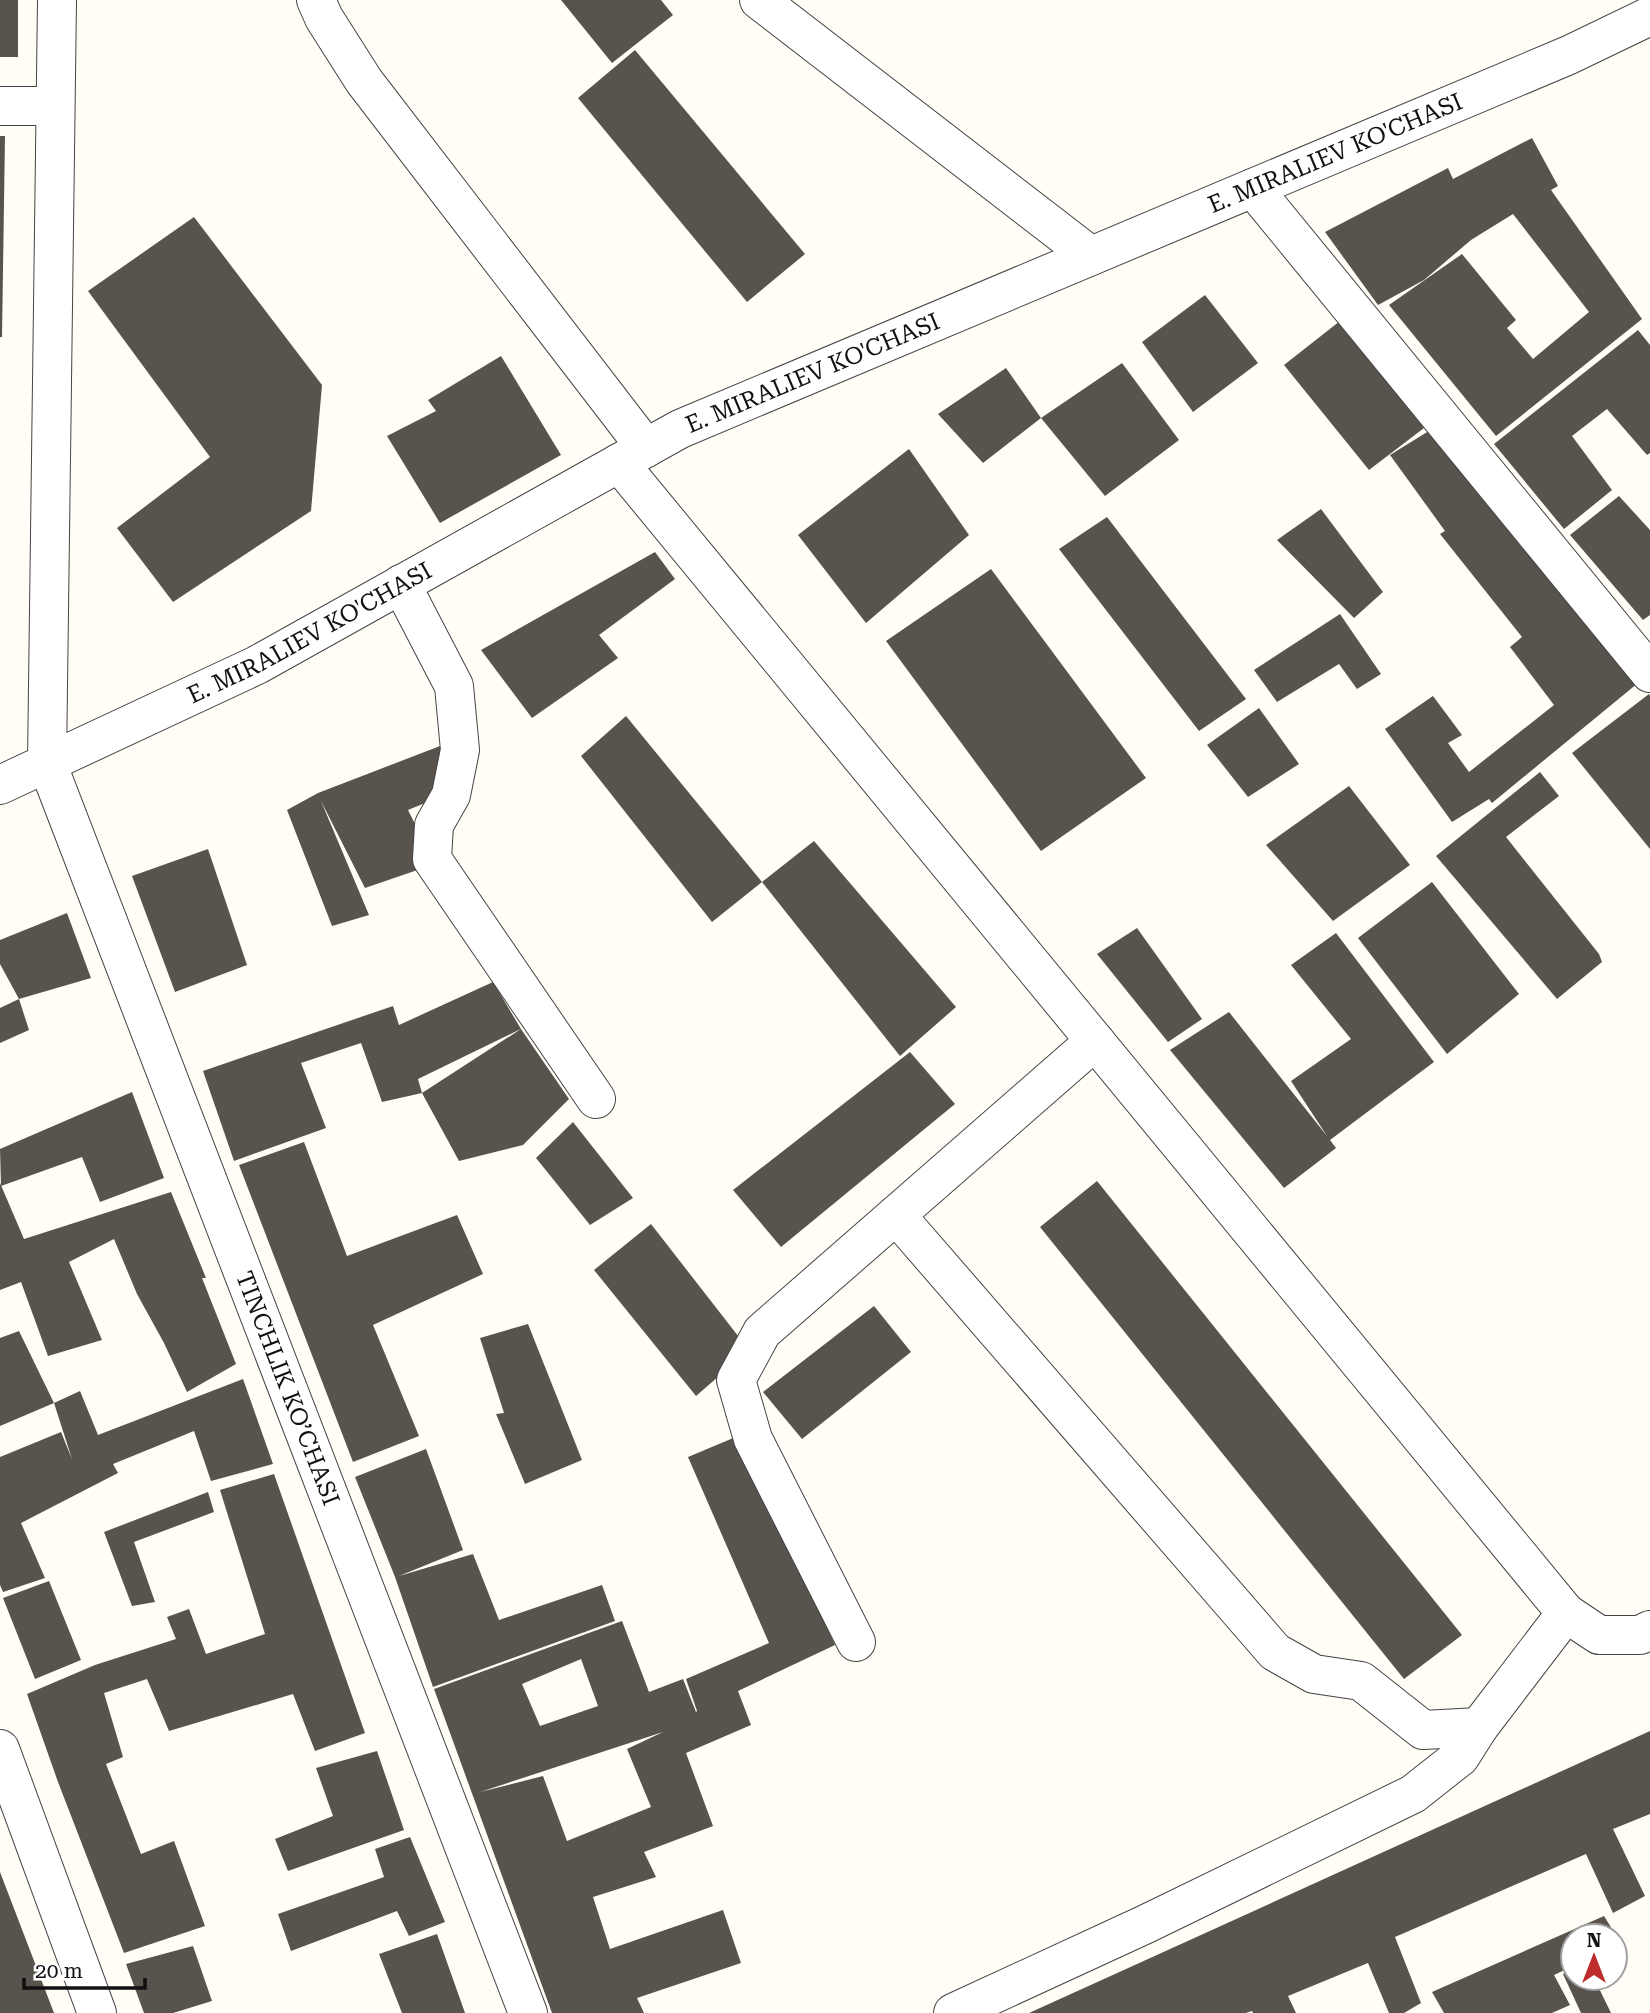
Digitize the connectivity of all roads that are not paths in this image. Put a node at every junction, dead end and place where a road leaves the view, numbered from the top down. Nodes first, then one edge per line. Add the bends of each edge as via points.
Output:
1 (57, 0) edge
2 (316, 0) edge
3 (759, 0) edge
4 (1650, 16) edge
5 (0, 106) edge
6 (55, 106) junction
7 (1253, 188) junction
8 (1091, 256) junction
9 (633, 455) junction
10 (401, 584) junction
11 (1650, 673) edge
12 (47, 763) junction
13 (0, 785) edge
14 (1095, 1041) junction
15 (596, 1099) dead end
16 (896, 1215) junction
17 (1566, 1612) junction
18 (1650, 1630) edge
19 (856, 1642) dead end
20 (1479, 1727) junction
21 (0, 1749) edge
22 (97, 2013) edge
23 (528, 2013) edge
24 (953, 2013) edge

1 - 6 street
2 - 9 street via 363,81
3 - 8 street
4 - 7 street, E. MIRALIEV KO'CHASI via 1569,55
5 - 6 street
6 - 12 street
7 - 8 street, E. MIRALIEV KO'CHASI
7 - 11 street
8 - 9 street, E. MIRALIEV KO'CHASI via 680,429
9 - 10 street, E. MIRALIEV KO'CHASI
9 - 14 street
10 - 12 street, E. MIRALIEV KO'CHASI via 257,665
10 - 15 street via 454,686 460,750 451,795 434,825 432,859
12 - 13 street, E. MIRALIEV KO'CHASI
12 - 23 street, TINCHLIK KO’CHASI
14 - 16 street
14 - 17 street
16 - 19 street via 762,1332 736,1380 753,1439
16 - 20 street via 1275,1652 1314,1674 1361,1681 1423,1730
17 - 18 street via 1600,1635 1640,1635
17 - 20 street
20 - 24 street via 1460,1757 1413,1794
21 - 22 street

